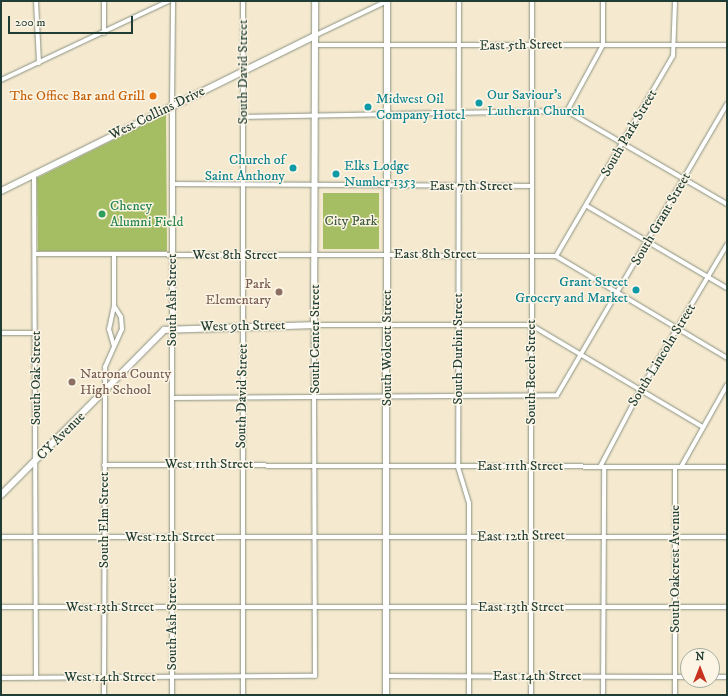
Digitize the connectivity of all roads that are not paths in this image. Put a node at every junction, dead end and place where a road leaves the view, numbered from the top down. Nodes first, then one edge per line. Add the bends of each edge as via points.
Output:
1 (36, 1) edge
2 (104, 1) edge
3 (169, 1) edge
4 (172, 1) edge
5 (243, 1) edge
6 (315, 1) edge
7 (387, 1) edge
8 (459, 1) edge
9 (532, 1) edge
10 (603, 1) edge
11 (676, 1) edge
12 (104, 33) junction
13 (314, 36) junction
14 (315, 45) junction
15 (603, 45) junction
16 (727, 45) edge
17 (387, 46) junction
18 (459, 46) junction
19 (532, 46) junction
20 (675, 46) junction
21 (39, 63) junction
22 (241, 71) junction
23 (1, 80) edge
24 (727, 104) edge
25 (172, 105) junction
26 (726, 109) edge
27 (567, 111) junction
28 (458, 114) junction
29 (531, 114) junction
30 (315, 116) junction
31 (387, 116) junction
32 (243, 117) junction
33 (623, 145) junction
34 (34, 175) junction
35 (684, 179) junction
36 (172, 184) junction
37 (315, 186) junction
38 (387, 186) junction
39 (459, 186) junction
40 (531, 186) junction
41 (243, 187) junction
42 (1, 191) edge
43 (727, 204) edge
44 (587, 206) junction
45 (647, 242) junction
46 (727, 245) edge
47 (35, 254) junction
48 (114, 254) junction
49 (241, 254) junction
50 (386, 254) junction
51 (459, 254) junction
52 (530, 254) junction
53 (172, 255) junction
54 (315, 256) junction
55 (556, 256) junction
56 (709, 277) junction
57 (727, 288) edge
58 (618, 294) junction
59 (114, 306) junction
60 (387, 324) junction
61 (314, 325) junction
62 (458, 325) junction
63 (531, 325) junction
64 (172, 327) junction
65 (243, 327) junction
66 (678, 330) junction
67 (1, 333) edge
68 (36, 333) junction
69 (114, 348) junction
70 (581, 357) junction
71 (727, 358) edge
72 (727, 385) edge
73 (641, 389) junction
74 (104, 392) junction
75 (531, 395) junction
76 (243, 397) junction
77 (315, 397) junction
78 (387, 397) junction
79 (459, 397) junction
80 (173, 398) junction
81 (703, 427) junction
82 (36, 461) junction
83 (241, 464) junction
84 (104, 465) junction
85 (173, 465) junction
86 (314, 465) junction
87 (386, 465) junction
88 (531, 466) junction
89 (458, 467) junction
90 (602, 467) junction
91 (675, 467) junction
92 (681, 467) junction
93 (727, 467) edge
94 (1, 495) edge
95 (315, 536) junction
96 (531, 536) junction
97 (604, 536) junction
98 (1, 537) edge
99 (36, 537) junction
100 (104, 537) junction
101 (173, 537) junction
102 (243, 537) junction
103 (387, 537) junction
104 (469, 537) junction
105 (675, 537) junction
106 (727, 537) edge
107 (1, 607) edge
108 (243, 607) junction
109 (387, 607) junction
110 (468, 607) junction
111 (727, 607) edge
112 (36, 608) junction
113 (105, 608) junction
114 (172, 608) junction
115 (315, 608) junction
116 (531, 608) junction
117 (604, 608) junction
118 (675, 608) junction
119 (104, 676) junction
120 (315, 676) joint
121 (386, 676) junction
122 (469, 676) junction
123 (531, 676) junction
124 (604, 676) junction
125 (675, 677) junction
126 (680, 677) edge
127 (1, 678) edge
128 (36, 678) junction
129 (173, 678) junction
130 (243, 678) junction
131 (104, 695) edge
132 (172, 695) edge
133 (243, 695) edge
134 (386, 695) edge
135 (469, 695) edge
136 (531, 695) edge
137 (603, 695) edge
138 (675, 695) edge

1 - 21 street
2 - 12 street
3 - 12 street
4 - 25 street, South Ash Street
5 - 22 street, South David Street
6 - 13 main road, South Center Street
7 - 13 street
7 - 17 main road, South Wolcott Street
8 - 18 street, South Durbin Street
9 - 19 street, South Beech Street
10 - 15 street
11 - 20 street, South Park Street
12 - 21 street
13 - 14 main road, South Center Street
13 - 22 main road, West Collins Drive
14 - 17 street, East 5th Street
14 - 30 main road, South Center Street
15 - 19 street, East 5th Street
15 - 20 street, East 5th Street
15 - 27 street
16 - 20 street, East 5th Street
17 - 18 street, East 5th Street
17 - 31 main road, South Wolcott Street
18 - 19 street, East 5th Street
18 - 28 street, South Durbin Street
19 - 29 street, South Beech Street
20 - 33 street, South Park Street via 673,56
21 - 23 street
22 - 25 main road, West Collins Drive
22 - 32 street, South David Street
24 - 26 street, South Grant Street
25 - 34 main road, West Collins Drive
25 - 36 street, South Ash Street
26 - 35 street, South Grant Street
27 - 29 street
27 - 33 street
28 - 29 street
28 - 31 street
28 - 39 street, South Durbin Street
29 - 40 street, South Beech Street
30 - 31 street
30 - 32 street
30 - 37 main road, South Center Street
31 - 38 main road, South Wolcott Street
32 - 41 street, South David Street
33 - 35 street
33 - 44 street, South Park Street
34 - 42 main road, West Collins Drive
34 - 47 street, South Oak Street
35 - 43 street
35 - 45 street, South Grant Street
36 - 41 street, East 7th Street
36 - 53 street, South Ash Street
37 - 38 street, East 7th Street
37 - 41 street, East 7th Street
37 - 54 main road, South Center Street
38 - 39 street, East 7th Street
38 - 50 main road, South Wolcott Street
39 - 40 street, East 7th Street
39 - 51 street, South Durbin Street
40 - 52 street, South Beech Street
41 - 49 street, South David Street
44 - 45 street
44 - 55 street, South Park Street
45 - 56 street
45 - 58 street, South Grant Street
46 - 56 street, South Lincoln Street
47 - 48 street, West 8th Street
47 - 68 street, South Oak Street
48 - 53 street, West 8th Street
48 - 59 street, South Elm Street
49 - 53 street, West 8th Street
49 - 54 street, West 8th Street
49 - 65 street, South David Street
50 - 51 street, East 8th Street
50 - 54 street, East 8th Street
50 - 60 main road, South Wolcott Street
51 - 52 street, East 8th Street
51 - 62 street, South Durbin Street
52 - 55 street, East 8th Street
52 - 63 street, South Beech Street
53 - 64 street, South Ash Street
54 - 61 main road, South Center Street
55 - 58 street
56 - 57 street
56 - 66 street, South Lincoln Street
58 - 66 street
58 - 70 street, South Grant Street
59 - 69 street, South Elm Street via 109,329
59 - 69 street, South Elm Street via 121,317 122,329
60 - 61 street
60 - 62 street
60 - 78 main road, South Wolcott Street
61 - 65 main road, West 9th Street
61 - 77 street, South Center Street
62 - 63 street
62 - 79 street, South Durbin Street
63 - 70 street
63 - 75 street, South Beech Street
64 - 65 main road, West 9th Street
64 - 74 main road, CY Avenue via 164,330
64 - 80 street, South Ash Street
65 - 76 street, South David Street
66 - 71 street
66 - 73 street, South Lincoln Street
67 - 68 street
68 - 82 street, South Oak Street
69 - 74 street, South Elm Street via 105,367
70 - 73 street
70 - 75 street, South Grant Street via 557,395
72 - 81 street
73 - 81 street
73 - 90 street, South Lincoln Street
74 - 82 main road, CY Avenue
74 - 84 street, South Elm Street
75 - 79 street
75 - 88 street, South Beech Street
76 - 77 street
76 - 80 street
76 - 83 street, South David Street
77 - 78 street
77 - 86 street, South Center Street
78 - 79 street
78 - 87 main road, South Wolcott Street
79 - 89 street, South Durbin Street
80 - 85 street, South Ash Street
81 - 92 street
82 - 94 main road, CY Avenue
82 - 99 street, South Oak Street
83 - 85 street, West 11th Street
83 - 86 street, West 11th Street
83 - 102 street, South David Street
84 - 85 street, West 11th Street
84 - 100 street, South Elm Street
85 - 101 street, South Ash Street
86 - 87 street, East 11th Street
86 - 95 street, South Center Street
87 - 89 street, East 11th Street
87 - 103 main road, South Wolcott Street
88 - 89 street, East 11th Street
88 - 90 street, East 11th Street
88 - 96 street, South Beech Street
89 - 104 street, South Durbin Street via 469,503
90 - 91 street, East 11th Street
90 - 97 street, South Lincoln Street
91 - 92 street, East 11th Street
91 - 105 street, South Oakcrest Avenue
92 - 93 street, East 11th Street
95 - 102 street, West 12th Street
95 - 103 street, East 12th Street
95 - 115 street, South Center Street
96 - 97 street, East 12th Street
96 - 104 street, East 12th Street
96 - 116 street, South Beech Street
97 - 105 street, East 12th Street
97 - 117 street, South Lincoln Street
98 - 99 street, West 12th Street
99 - 100 street, West 12th Street
99 - 112 street, South Oak Street
100 - 101 street, West 12th Street
100 - 113 street, South Elm Street
101 - 102 street, West 12th Street
101 - 114 street, South Ash Street
102 - 108 street, South David Street
103 - 104 street, East 12th Street
103 - 109 main road, South Wolcott Street
104 - 110 street, South Durbin Street
105 - 106 street, East 12th Street
105 - 118 street, South Oakcrest Avenue
107 - 112 street, West 13th Street
108 - 114 street, West 13th Street
108 - 115 street, West 13th Street
108 - 130 street, South David Street
109 - 110 street, East 13th Street
109 - 115 street, East 13th Street
109 - 121 main road, South Wolcott Street
110 - 116 street, East 13th Street
110 - 122 street, South Durbin Street
111 - 118 street, East 13th Street
112 - 113 street, West 13th Street
112 - 128 street, South Oak Street
113 - 114 street, West 13th Street
113 - 119 street, South Elm Street
114 - 129 street, South Ash Street
115 - 120 street, South Center Street
116 - 117 street, East 13th Street
116 - 123 street, South Beech Street
117 - 118 street, East 13th Street
117 - 124 street, South Lincoln Street
118 - 125 street, South Oakcrest Avenue
119 - 128 street, West 14th Street
119 - 129 street, West 14th Street
119 - 131 street, South Elm Street
120 - 130 street, West 14th Street
121 - 122 street, East 14th Street
121 - 134 main road, South Wolcott Street
122 - 123 street, East 14th Street
122 - 135 street, South Durbin Street
123 - 124 street, East 14th Street
123 - 136 street, South Beech Street
124 - 125 street, East 14th Street
124 - 137 street, South Lincoln Street
125 - 126 street, East 14th Street
125 - 138 street, South Oakcrest Avenue
127 - 128 street, West 14th Street
129 - 130 street, West 14th Street
129 - 132 street, South Ash Street
130 - 133 street, South David Street

